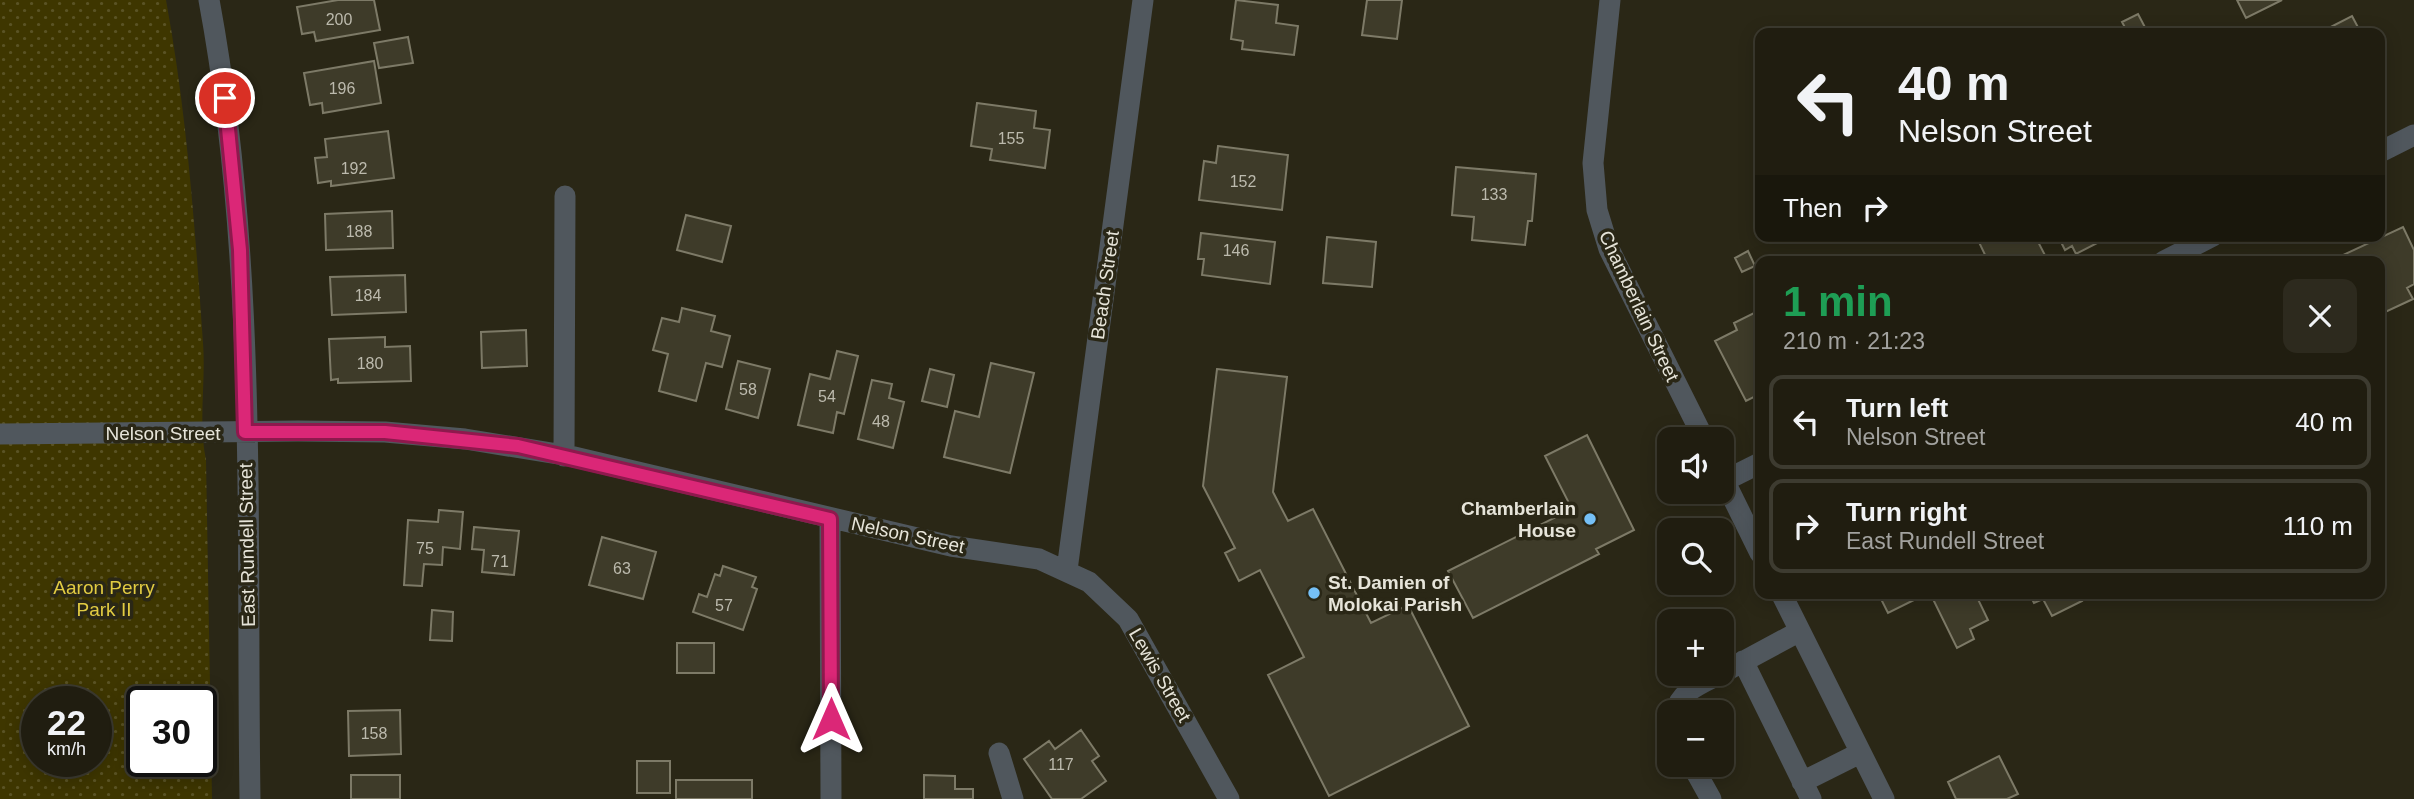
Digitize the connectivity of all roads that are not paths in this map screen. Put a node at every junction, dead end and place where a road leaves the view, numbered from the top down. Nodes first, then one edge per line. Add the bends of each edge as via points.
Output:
1 (209, 0) edge
2 (1143, 0) edge
3 (1610, 0) edge
4 (2414, 135) edge
5 (2385, 150) edge
6 (565, 196) dead end
7 (2201, 242) edge
8 (2174, 256) edge
9 (1698, 427) edge
10 (245, 432) junction
11 (0, 433) edge
12 (564, 456) junction
13 (1755, 465) edge
14 (1734, 474) edge
15 (1734, 500) edge
16 (830, 519) junction
17 (1755, 543) edge
18 (1068, 570) junction
19 (1784, 599) edge
20 (1800, 631) junction
21 (1743, 662) junction
22 (1734, 666) edge
23 (1697, 686) edge
24 (1682, 700) edge
25 (999, 753) dead end
26 (1860, 753) junction
27 (1699, 777) edge
28 (1807, 790) edge
29 (250, 799) edge
30 (831, 799) edge
31 (1013, 799) edge
32 (1229, 799) edge
33 (1711, 799) edge
34 (1884, 799) edge

1 - 10 street, East Rundell Street via 237,208
2 - 18 street, Beach Street
3 - 9 street, Chamberlain Street via 1593,163 1597,210 1613,258
4 - 5 street
6 - 12 street
7 - 8 street
10 - 11 street, Nelson Street
10 - 12 street, Nelson Street via 412,434
10 - 29 street, East Rundell Street
12 - 16 street, Nelson Street
13 - 14 street
15 - 17 street
16 - 18 street, Nelson Street via 951,546 1025,555
16 - 30 street
18 - 32 street, Lewis Street via 1099,590 1128,619
19 - 20 street
20 - 21 street
20 - 26 street
21 - 22 street
21 - 28 street
23 - 24 street
25 - 31 street
26 - 28 street
26 - 34 street
27 - 33 street

